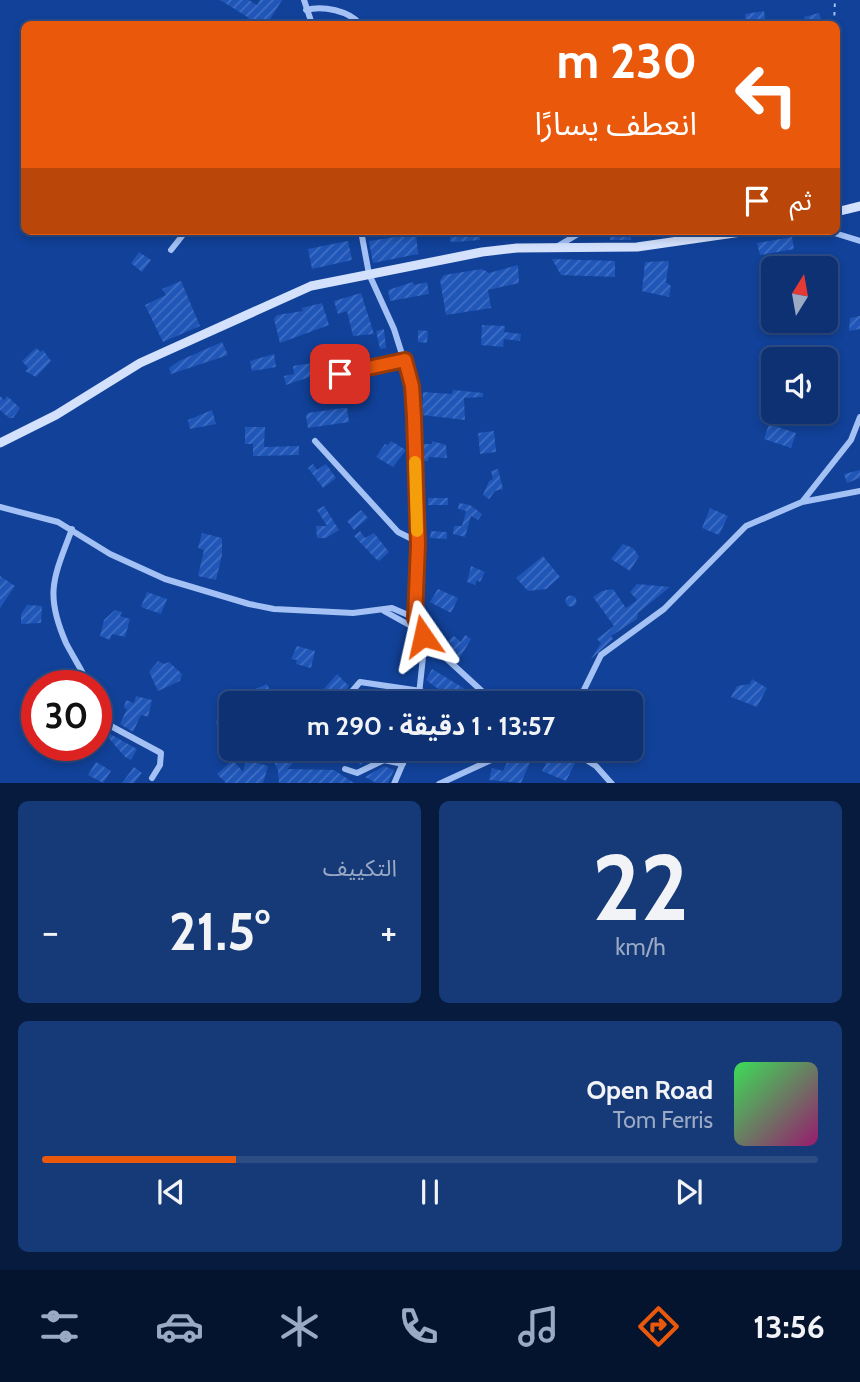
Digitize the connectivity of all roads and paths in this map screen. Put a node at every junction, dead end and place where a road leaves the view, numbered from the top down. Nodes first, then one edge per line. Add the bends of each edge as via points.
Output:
1 (304, 0) edge
2 (835, 0) edge
3 (306, 10) junction
4 (311, 21) edge
5 (357, 21) edge
6 (834, 21) edge
7 (860, 206) edge
8 (840, 211) edge
9 (183, 235) edge
10 (361, 235) edge
11 (576, 235) edge
12 (716, 235) edge
13 (840, 235) edge
14 (860, 241) edge
15 (556, 247) junction
16 (171, 250) dead end
17 (369, 274) junction
18 (405, 360) junction
19 (319, 379) dead end
20 (860, 417) edge
21 (314, 441) dead end
22 (0, 443) edge
23 (860, 491) edge
24 (802, 502) junction
25 (0, 507) edge
26 (72, 529) junction
27 (418, 542) junction
28 (382, 610) junction
29 (415, 618) junction
30 (411, 626) junction
31 (424, 637) junction
32 (81, 670) edge
33 (352, 691) edge
34 (421, 691) joint
35 (482, 691) edge
36 (583, 691) edge
37 (112, 727) edge
38 (404, 761) edge
39 (488, 761) edge
40 (588, 761) edge
41 (403, 764) junction
42 (345, 769) dead end
43 (152, 778) dead end
44 (394, 783) edge
45 (439, 783) edge
46 (612, 783) edge

1 - 3 street
2 - 6 path
3 - 4 street
3 - 5 street via 324,7
7 - 8 main road
9 - 16 street
10 - 17 street
11 - 15 street
12 - 15 main road via 637,247
13 - 14 street
15 - 17 main road via 482,252
17 - 18 street
17 - 22 main road via 301,290 140,363
18 - 19 street
18 - 27 street via 412,386
20 - 24 street via 851,440
21 - 27 street via 398,532
23 - 24 street
24 - 36 street via 736,534 664,608 601,655
25 - 26 street
26 - 28 street via 137,568 249,604 297,611
26 - 32 street via 55,578 52,603
27 - 29 street
28 - 29 street via 400,610
28 - 30 street
29 - 30 street
29 - 31 street
30 - 31 street
31 - 34 street
31 - 35 street
33 - 34 street via 360,682
37 - 43 street via 161,753
38 - 41 street
39 - 45 street
40 - 46 street
41 - 42 street via 384,760 358,774
41 - 44 street

